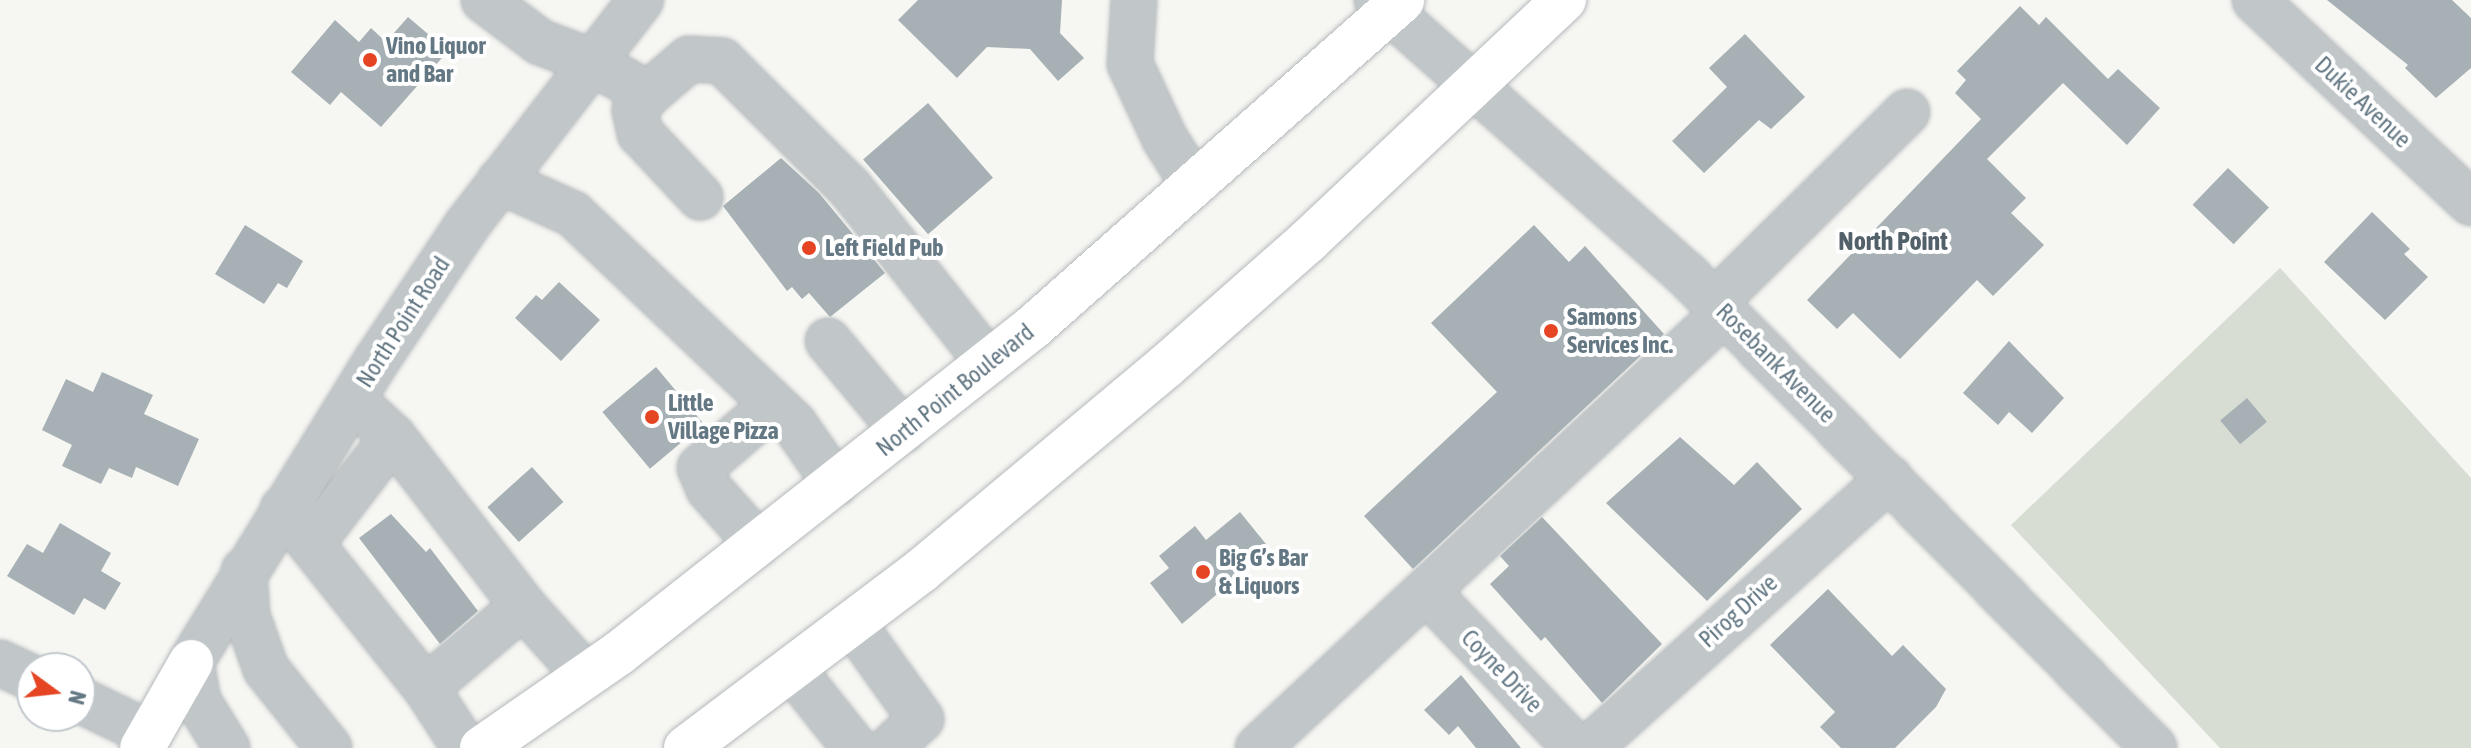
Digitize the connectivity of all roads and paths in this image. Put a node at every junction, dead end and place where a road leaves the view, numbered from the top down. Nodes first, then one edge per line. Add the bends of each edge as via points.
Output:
1 (484, 0) edge
2 (641, 0) edge
3 (1134, 0) edge
4 (1564, 0) edge
5 (2255, 0) edge
6 (1389, 4) edge
7 (590, 61) junction
8 (1470, 87) junction
9 (648, 94) junction
10 (1907, 112) dead end
11 (500, 181) junction
12 (1194, 185) junction
13 (700, 197) dead end
14 (2471, 203) edge
15 (1720, 307) junction
16 (828, 341) dead end
17 (988, 362) junction
18 (353, 400) junction
19 (773, 405) junction
20 (903, 431) junction
21 (393, 437) junction
22 (1890, 478) junction
23 (836, 484) junction
24 (283, 509) junction
25 (311, 544) junction
26 (758, 544) junction
27 (244, 571) junction
28 (1428, 593) junction
29 (523, 606) junction
30 (853, 624) junction
31 (191, 662) junction
32 (793, 670) junction
33 (586, 676) junction
34 (426, 688) junction
35 (96, 710) edge
36 (146, 741) edge
37 (698, 745) edge
38 (227, 748) edge
39 (329, 748) edge
40 (465, 748) edge
41 (482, 748) edge
42 (855, 748) edge
43 (890, 748) edge
44 (1258, 748) edge
45 (1576, 748) edge
46 (1589, 748) edge
47 (2154, 748) edge

1 - 7 street via 540,42
2 - 7 street, North Point Road
3 - 12 street via 1130,64 1165,139
4 - 8 main road
5 - 14 street, Dukie Avenue
6 - 8 street, Rosebank Avenue
6 - 12 main road, North Point Boulevard
7 - 9 street
7 - 11 street, North Point Road
8 - 15 street, Rosebank Avenue
8 - 30 main road via 1197,339
9 - 13 street via 635,110 640,133
9 - 17 street via 689,59 722,61 850,188
10 - 15 street
11 - 18 street, North Point Road
11 - 19 street via 573,214
12 - 17 main road, North Point Boulevard
15 - 22 street, Rosebank Avenue
15 - 28 street
16 - 20 street
17 - 20 main road, North Point Boulevard
18 - 21 street
18 - 24 street, North Point Road
19 - 23 street via 794,424
19 - 26 street via 700,468 709,489
20 - 23 main road, North Point Boulevard
21 - 25 street
21 - 29 street
22 - 46 street, Pirog Drive
22 - 47 street, Rosebank Avenue
23 - 26 main road, North Point Boulevard
24 - 25 street
24 - 27 street, North Point Road
25 - 34 street
26 - 33 main road, North Point Boulevard
27 - 31 street, North Point Road
27 - 39 street via 247,616 266,669
28 - 44 street
28 - 45 street, Coyne Drive
29 - 33 street
29 - 34 street
30 - 32 main road
30 - 43 street via 921,719
31 - 36 main road
31 - 38 street via 198,701
32 - 37 main road
32 - 42 street
33 - 41 main road, North Point Boulevard
34 - 40 street
35 - 36 street

